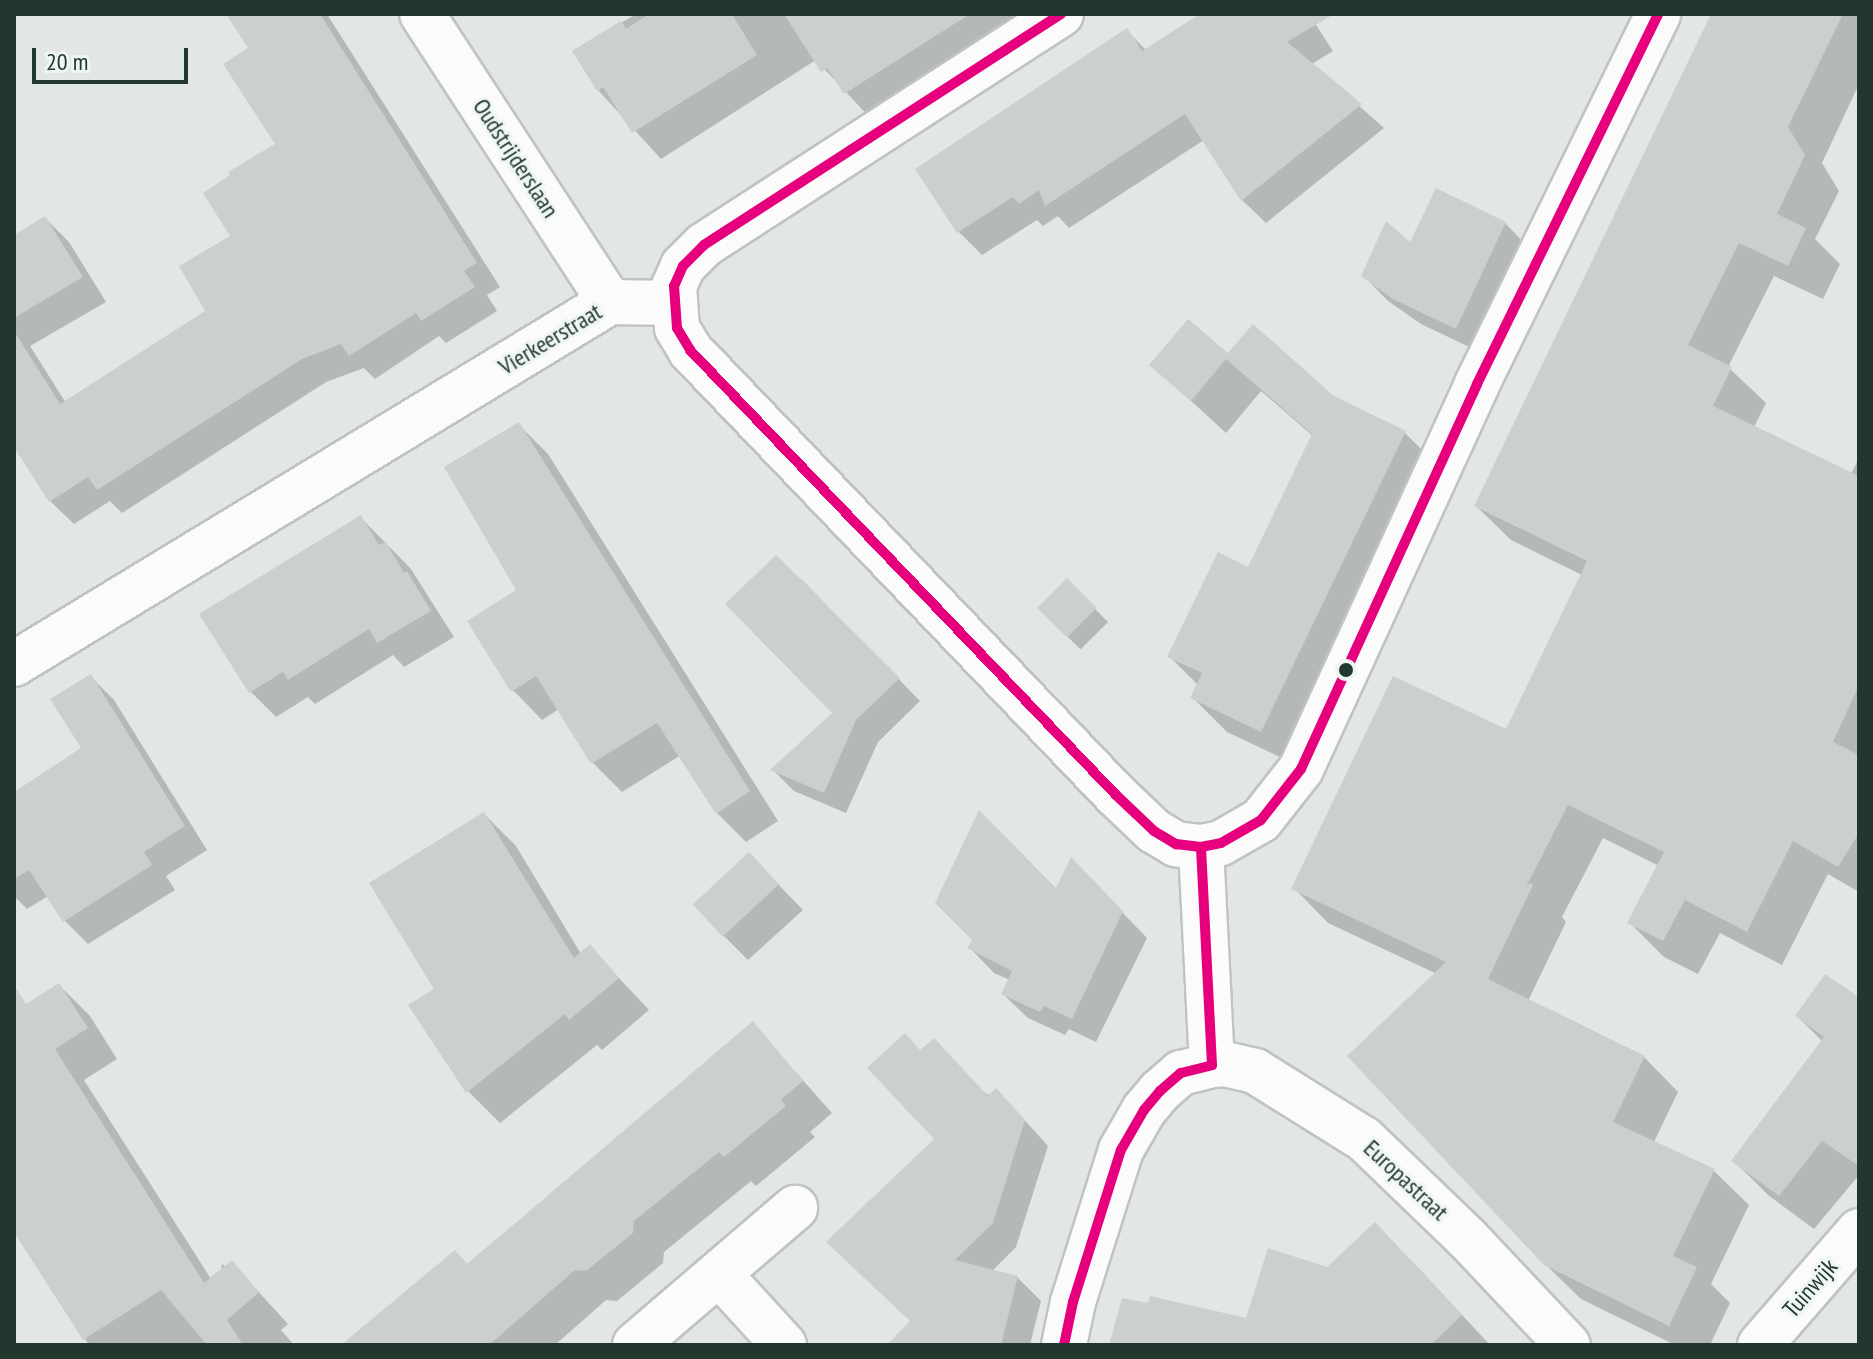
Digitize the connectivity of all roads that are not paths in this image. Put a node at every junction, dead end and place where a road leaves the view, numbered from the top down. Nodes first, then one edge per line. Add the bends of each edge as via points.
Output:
1 (422, 14) edge
2 (1061, 14) edge
3 (1658, 14) edge
4 (610, 302) junction
5 (673, 303) junction
6 (14, 664) edge
7 (1201, 847) junction
8 (1212, 1065) junction
9 (795, 1208) dead end
10 (1859, 1231) edge
11 (720, 1275) junction
12 (635, 1345) edge
13 (784, 1345) edge
14 (1064, 1345) edge
15 (1568, 1345) edge
16 (1760, 1345) edge

1 - 4 street, Oudstrijderslaan
2 - 5 street via 704,245 683,266
3 - 7 street via 1477,384 1301,769 1261,820 1221,843
4 - 5 street, Vierkeerstraat
4 - 6 street, Vierkeerstraat
5 - 7 street via 677,328 690,350 1020,698 1154,831 1176,844
7 - 8 street
8 - 14 street via 1181,1073 1160,1091 1121,1150
8 - 15 street, Europastraat via 1255,1071 1364,1139
9 - 11 street
10 - 16 street, Tuinwijk
11 - 12 street
11 - 13 street

